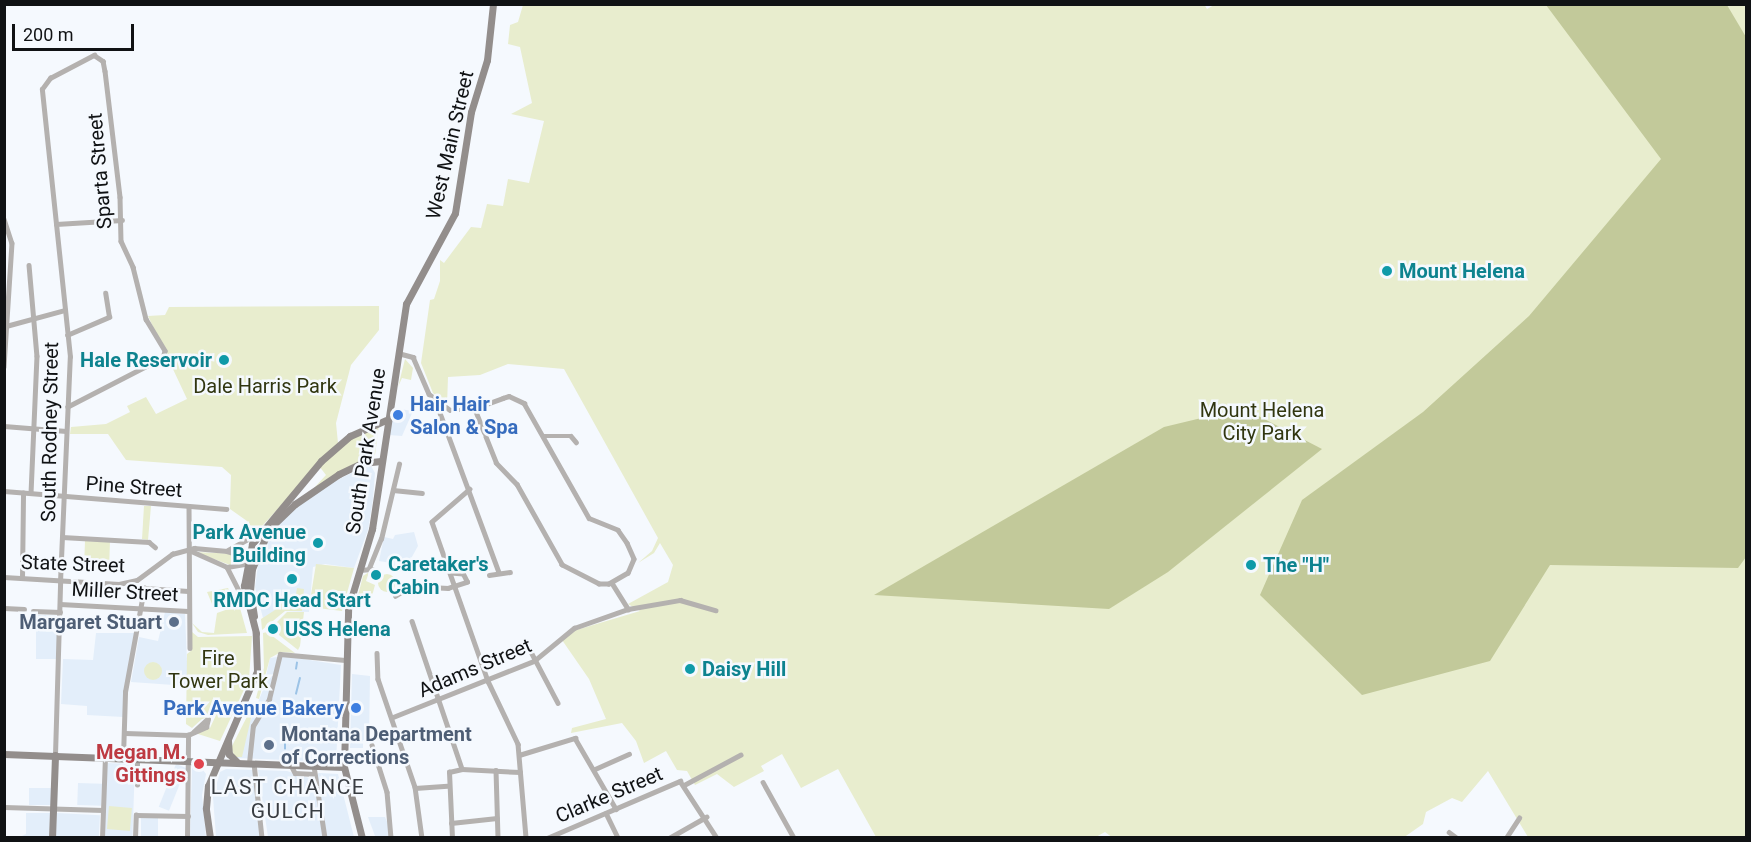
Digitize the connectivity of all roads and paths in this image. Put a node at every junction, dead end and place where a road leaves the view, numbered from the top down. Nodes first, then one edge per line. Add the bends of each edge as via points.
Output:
1 (493, 4) edge
2 (50, 78) joint
3 (4, 219) edge
4 (122, 220) junction
5 (56, 224) junction
6 (29, 265) dead end
7 (105, 293) dead end
8 (65, 310) junction
9 (31, 320) junction
10 (6, 326) junction
11 (68, 335) junction
12 (398, 353) junction
13 (4, 367) edge
14 (436, 402) junction
15 (68, 407) junction
16 (474, 408) junction
17 (450, 410) junction
18 (386, 420) junction
19 (4, 426) edge
20 (569, 427) dead end
21 (447, 428) junction
22 (34, 429) junction
23 (66, 431) junction
24 (544, 436) junction
25 (571, 436) junction
26 (576, 442) dead end
27 (381, 461) junction
28 (399, 464) dead end
29 (470, 489) junction
30 (393, 490) junction
31 (4, 491) edge
32 (23, 493) junction
33 (31, 493) junction
34 (422, 493) dead end
35 (64, 497) junction
36 (189, 506) junction
37 (226, 509) dead end
38 (257, 534) junction
39 (62, 537) junction
40 (155, 547) dead end
41 (189, 550) junction
42 (227, 550) junction
43 (250, 562) junction
44 (227, 567) junction
45 (359, 570) junction
46 (499, 572) junction
47 (510, 572) dead end
48 (452, 574) junction
49 (489, 575) dead end
50 (4, 577) edge
51 (22, 578) junction
52 (60, 582) junction
53 (612, 583) junction
54 (188, 591) junction
55 (395, 596) dead end
56 (244, 600) junction
57 (60, 604) junction
58 (4, 608) edge
59 (142, 608) junction
60 (24, 609) dead end
61 (628, 609) junction
62 (716, 610) dead end
63 (33, 611) dead end
64 (188, 611) junction
65 (60, 612) junction
66 (412, 621) dead end
67 (255, 631) junction
68 (190, 648) dead end
69 (529, 648) dead end
70 (377, 653) dead end
71 (345, 660) junction
72 (534, 661) junction
73 (488, 681) junction
74 (441, 700) junction
75 (558, 703) dead end
76 (393, 717) junction
77 (194, 732) dead end
78 (125, 733) junction
79 (188, 735) junction
80 (228, 740) junction
81 (372, 745) dead end
82 (4, 754) edge
83 (629, 754) dead end
84 (55, 755) junction
85 (519, 755) junction
86 (740, 755) dead end
87 (105, 757) junction
88 (123, 757) junction
89 (137, 758) junction
90 (188, 762) junction
91 (217, 762) junction
92 (237, 762) junction
93 (251, 763) junction
94 (291, 765) junction
95 (314, 766) junction
96 (344, 767) junction
97 (462, 769) junction
98 (595, 769) junction
99 (496, 770) junction
100 (520, 771) junction
101 (314, 774) junction
102 (763, 782) dead end
103 (683, 783) junction
104 (137, 786) dead end
105 (447, 786) junction
106 (415, 788) junction
107 (4, 807) edge
108 (53, 808) junction
109 (616, 809) junction
110 (103, 810) junction
111 (606, 813) junction
112 (188, 816) junction
113 (706, 817) junction
114 (497, 818) junction
115 (1519, 818) dead end
116 (451, 824) junction
117 (1449, 832) dead end
118 (209, 835) edge
119 (52, 837) edge
120 (102, 837) edge
121 (135, 837) edge
122 (187, 837) edge
123 (262, 837) edge
124 (325, 837) edge
125 (362, 837) edge
126 (391, 837) edge
127 (422, 837) edge
128 (452, 837) edge
129 (498, 837) edge
130 (526, 837) edge
131 (547, 837) edge
132 (618, 837) edge
133 (669, 837) edge
134 (717, 837) edge
135 (794, 837) edge
136 (1457, 837) edge
137 (1506, 837) edge

1 - 12 street, West Main Street via 487,60 471,112 457,207 411,292
2 - 4 street, Sparta Street via 94,55 100,57
2 - 5 street, South Rodney Street via 42,89 43,115
3 - 10 street via 12,243
4 - 5 street
4 - 15 street, Sparta Street via 121,241 134,267 145,314 162,347 163,358
5 - 8 street, South Rodney Street
6 - 9 street
7 - 11 street via 109,317
8 - 9 street
8 - 11 street, South Rodney Street
9 - 10 street
9 - 22 street via 37,356
10 - 13 street
11 - 15 street, South Rodney Street
12 - 14 street via 413,357
12 - 18 street, South Park Avenue
14 - 17 street
14 - 21 street
15 - 23 street, South Rodney Street
16 - 17 street
16 - 24 street via 503,398 518,398
16 - 53 street via 496,463 517,485 562,565 599,584
17 - 21 street
18 - 27 street, South Park Avenue
18 - 38 street via 364,428 335,448
19 - 22 street
20 - 25 street
21 - 29 street
22 - 23 street
22 - 33 street
23 - 35 street, South Rodney Street
24 - 25 street
24 - 53 street via 589,518 618,530 630,547 633,565
25 - 26 street
27 - 43 street via 362,463 339,474 295,504 269,529
27 - 45 street, South Park Avenue via 372,529
28 - 30 street
29 - 46 street
29 - 48 street via 434,518 444,562
30 - 34 street
30 - 45 street via 371,569
31 - 32 street, Pine Street
32 - 33 street, Pine Street
32 - 51 street
33 - 35 street, Pine Street
35 - 36 street, Pine Street
35 - 39 street, South Rodney Street
36 - 37 street, Pine Street
36 - 41 street
38 - 42 street
38 - 43 street
39 - 40 street via 149,542
39 - 52 street, South Rodney Street
41 - 42 street
41 - 44 street
41 - 52 street, State Street via 172,554 140,578 119,584
41 - 54 street
42 - 43 street
43 - 44 street
43 - 56 street
43 - 67 street
44 - 56 street
45 - 71 street, South Park Avenue via 348,609
46 - 47 street
46 - 49 street
48 - 55 street via 463,574 467,582 448,588 405,588
48 - 73 street
50 - 51 street, State Street
51 - 52 street, State Street
52 - 57 street, South Rodney Street
53 - 61 street
54 - 59 street, State Street via 146,587
54 - 64 street
56 - 67 street
57 - 59 street, Miller Street
57 - 65 street, South Rodney Street
58 - 60 street
59 - 64 street, Miller Street
59 - 78 street via 125,692
61 - 62 street, Adams Street via 680,600
61 - 72 street, Adams Street via 574,628
63 - 65 street, Miller Street
64 - 68 street
65 - 84 street, South Rodney Street
66 - 74 street
67 - 80 street via 254,683
69 - 72 street
70 - 76 street
71 - 93 street via 280,654 269,699 253,726
71 - 96 street, South Park Avenue
72 - 73 street, Adams Street
72 - 75 street
73 - 74 street, Adams Street
73 - 85 street
74 - 76 street, Adams Street
74 - 97 street
76 - 106 street
77 - 79 street
78 - 79 street
78 - 88 street
79 - 90 street
80 - 91 street
80 - 92 street via 229,754
81 - 126 street via 387,792
82 - 84 street
83 - 98 street
84 - 87 street
84 - 108 street
85 - 98 street via 573,737
85 - 100 street
86 - 103 street, Clarke Street
87 - 88 street
87 - 110 street
88 - 89 street
89 - 90 street
89 - 104 street
90 - 91 street
90 - 112 street
91 - 92 street
91 - 118 street via 206,795
92 - 93 street
93 - 94 street
93 - 123 street
94 - 95 street
94 - 101 street via 295,773
95 - 96 street
95 - 101 street
96 - 125 street, South Park Avenue
97 - 99 street
97 - 105 street via 449,772
98 - 109 street
99 - 100 street
99 - 114 street
100 - 130 street
101 - 124 street
102 - 135 street
103 - 109 street, Clarke Street
103 - 113 street
105 - 106 street
105 - 116 street
106 - 127 street
107 - 108 street
108 - 110 street
108 - 119 street
109 - 111 street, Clarke Street
110 - 120 street
111 - 131 street, Clarke Street
111 - 132 street
112 - 121 street via 136,815
112 - 122 street
113 - 133 street
113 - 134 street
114 - 116 street
114 - 129 street
115 - 137 street
116 - 128 street
117 - 136 street

